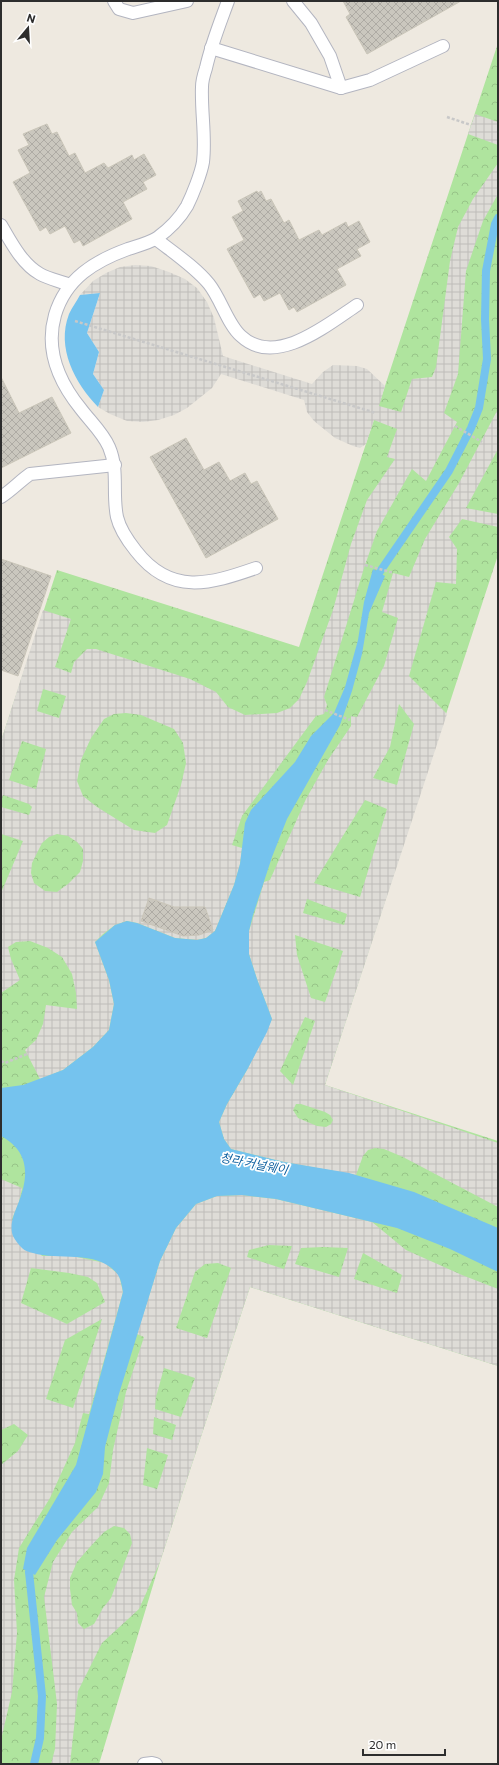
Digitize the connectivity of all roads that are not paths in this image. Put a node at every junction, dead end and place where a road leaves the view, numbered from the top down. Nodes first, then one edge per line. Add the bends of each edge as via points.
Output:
1 (114, 1) edge
2 (187, 1) edge
3 (228, 1) edge
4 (293, 1) edge
5 (443, 46) dead end
6 (211, 48) junction
7 (341, 88) junction
8 (1, 225) edge
9 (156, 239) junction
10 (70, 285) junction
11 (357, 305) dead end
12 (115, 465) junction
13 (1, 497) edge
14 (256, 568) dead end
15 (144, 1764) edge
16 (156, 1764) edge

1 - 2 lane via 119,9 133,13
3 - 6 lane
4 - 7 lane via 311,23 330,56
5 - 7 lane via 370,80
6 - 7 lane
6 - 9 lane via 202,86 203,164 187,206 172,225
8 - 10 lane via 29,266 40,274
9 - 10 lane via 99,261
9 - 11 lane via 200,275 210,286 240,336 255,346 285,347 322,329
10 - 12 lane via 55,315 52,335 54,361 69,392 109,446
12 - 13 lane via 30,474
12 - 14 lane via 117,518 125,537 151,568 167,577 203,583 222,580
15 - 16 lane

